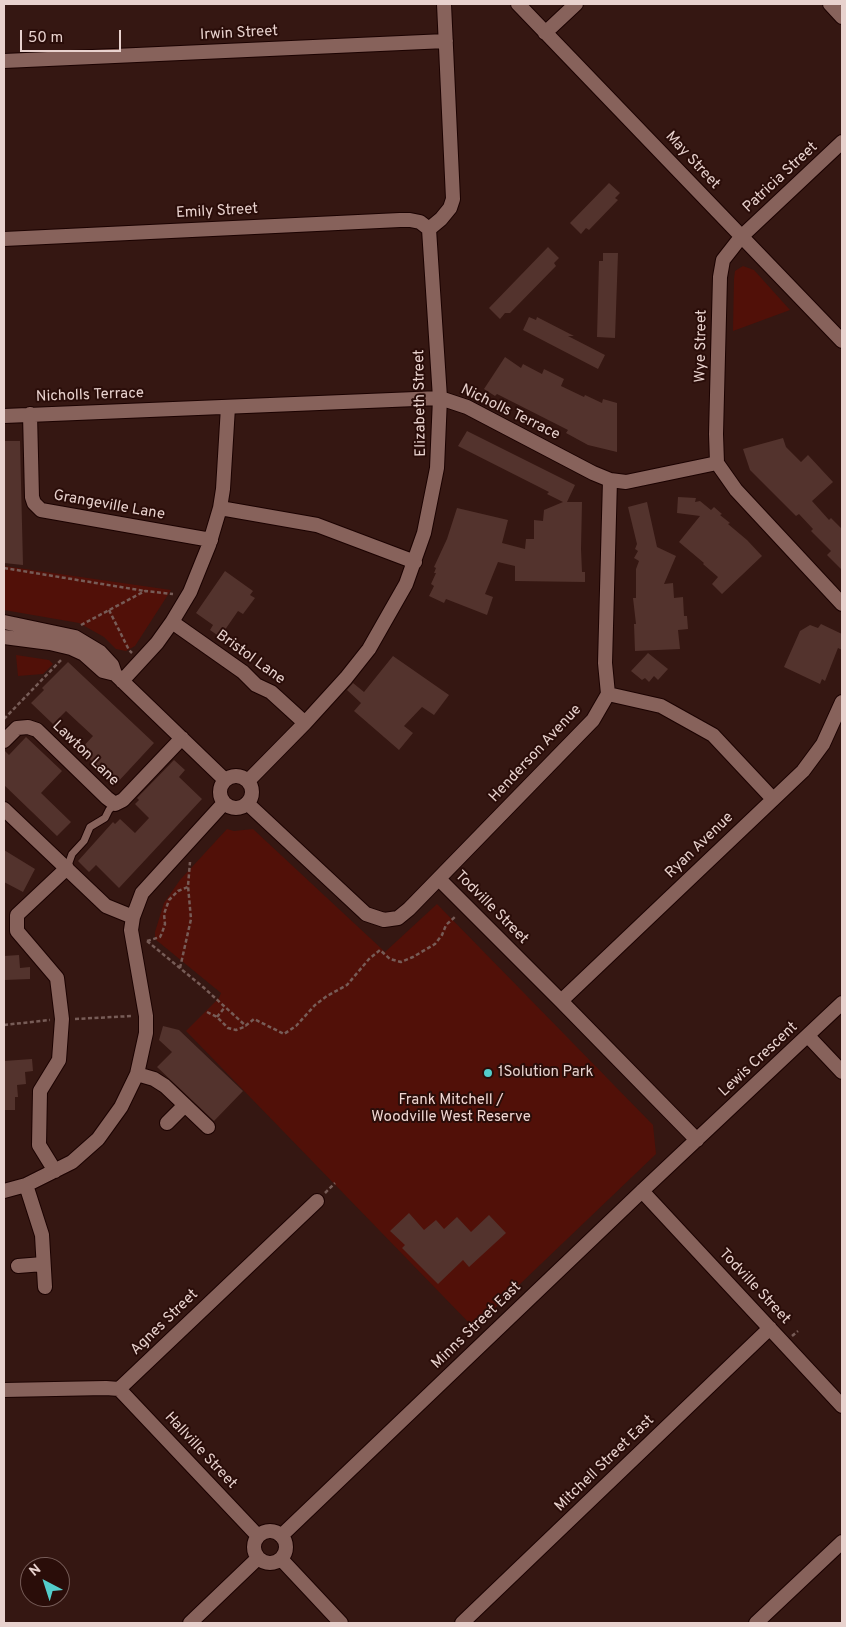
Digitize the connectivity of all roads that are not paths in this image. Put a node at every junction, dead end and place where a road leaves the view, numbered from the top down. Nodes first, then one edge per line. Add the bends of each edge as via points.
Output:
1 (444, 4) edge
2 (518, 4) edge
3 (576, 4) edge
4 (830, 4) edge
5 (842, 17) edge
6 (545, 32) junction
7 (446, 41) junction
8 (4, 61) edge
9 (842, 142) edge
10 (429, 229) junction
11 (741, 237) junction
12 (4, 239) edge
13 (842, 341) edge
14 (440, 398) junction
15 (228, 407) junction
16 (30, 414) junction
17 (4, 416) edge
18 (717, 463) junction
19 (610, 480) junction
20 (220, 508) junction
21 (211, 540) junction
22 (415, 562) junction
23 (842, 604) edge
24 (4, 622) edge
25 (172, 622) junction
26 (4, 637) edge
27 (119, 678) junction
28 (608, 694) junction
29 (842, 702) edge
30 (305, 723) junction
31 (182, 738) junction
32 (4, 741) edge
33 (225, 780) junction
34 (248, 781) junction
35 (773, 799) junction
36 (224, 803) junction
37 (115, 804) junction
38 (247, 804) junction
39 (4, 809) edge
40 (67, 868) junction
41 (439, 879) junction
42 (133, 917) junction
43 (562, 1001) junction
44 (842, 1004) edge
45 (808, 1036) junction
46 (842, 1072) edge
47 (137, 1074) junction
48 (185, 1105) junction
49 (167, 1123) dead end
50 (208, 1127) dead end
51 (697, 1140) junction
52 (56, 1171) junction
53 (26, 1185) junction
54 (4, 1191) edge
55 (642, 1191) junction
56 (317, 1201) dead end
57 (44, 1264) junction
58 (18, 1266) dead end
59 (45, 1287) dead end
60 (770, 1328) junction
61 (4, 1390) edge
62 (119, 1390) junction
63 (842, 1406) edge
64 (258, 1536) junction
65 (281, 1536) junction
66 (842, 1542) edge
67 (258, 1558) junction
68 (281, 1559) junction
69 (190, 1623) edge
70 (342, 1623) edge
71 (462, 1623) edge
72 (756, 1623) edge

1 - 7 street
2 - 6 street, May Street
3 - 6 street
4 - 5 street
6 - 11 street, May Street
7 - 8 street, Irwin Street
7 - 10 street via 453,199 450,208
9 - 11 street, Patricia Street
10 - 12 street, Emily Street via 420,222 400,220
10 - 14 street, Elizabeth Street
11 - 13 street, May Street
11 - 18 street, Wye Street via 722,260 720,277
14 - 15 street, Nicholls Terrace
14 - 19 street, Nicholls Terrace via 466,407
14 - 22 street, Elizabeth Street via 438,468
15 - 16 street, Nicholls Terrace
15 - 20 street
16 - 17 street, Nicholls Terrace
16 - 21 street, Grangeville Lane via 32,497 42,510
18 - 19 street, Nicholls Terrace via 626,482
18 - 23 street via 736,490
19 - 28 street via 605,664
20 - 21 street
20 - 22 street via 317,525
21 - 25 street via 190,592
22 - 30 street, Elizabeth Street via 369,649
24 - 27 street via 75,637 100,652
25 - 27 street via 141,661
25 - 30 street, Bristol Lane via 243,672 256,685 271,692
26 - 27 street via 71,648 84,654 103,671
27 - 31 street
28 - 35 street via 661,706 712,735
28 - 41 street, Henderson Avenue via 593,720
29 - 35 street, Ryan Avenue via 823,744 803,771
30 - 34 street, Elizabeth Street
31 - 33 street
31 - 37 street, Lawton Lane
32 - 37 street, Lawton Lane via 17,728 37,730
33 - 34 street via 241,776
33 - 36 street via 220,793
34 - 38 street via 252,796
35 - 43 street, Ryan Avenue
36 - 38 street via 237,808
36 - 42 street via 142,893
37 - 40 lane via 105,818 90,827
38 - 41 street, Todville Street via 366,914 384,920 398,918
39 - 40 street
40 - 42 street via 106,906
40 - 52 street via 18,915 17,931 57,978 62,1019 60,1060 40,1091 39,1145
41 - 43 street, Todville Street
42 - 47 street via 131,930 146,1016 146,1033
43 - 51 street, Todville Street
44 - 45 street, Lewis Crescent
45 - 46 street
45 - 51 street, Lewis Crescent
47 - 48 street via 165,1086
47 - 52 street via 121,1107 98,1139 72,1162
48 - 49 street
48 - 50 street
51 - 55 street, Minns Street East
52 - 53 street
53 - 54 street
53 - 57 street via 42,1235
55 - 60 street, Todville Street
55 - 65 street, Minns Street East
56 - 62 street, Agnes Street
57 - 58 street
57 - 59 street
60 - 63 street, Todville Street
60 - 71 street, Mitchell Street East
61 - 62 street
62 - 64 street, Hallville Street
64 - 65 street via 268,1531
64 - 67 street via 254,1548
65 - 68 street via 286,1546
66 - 72 street
67 - 68 street via 270,1563
67 - 69 street
68 - 70 street

